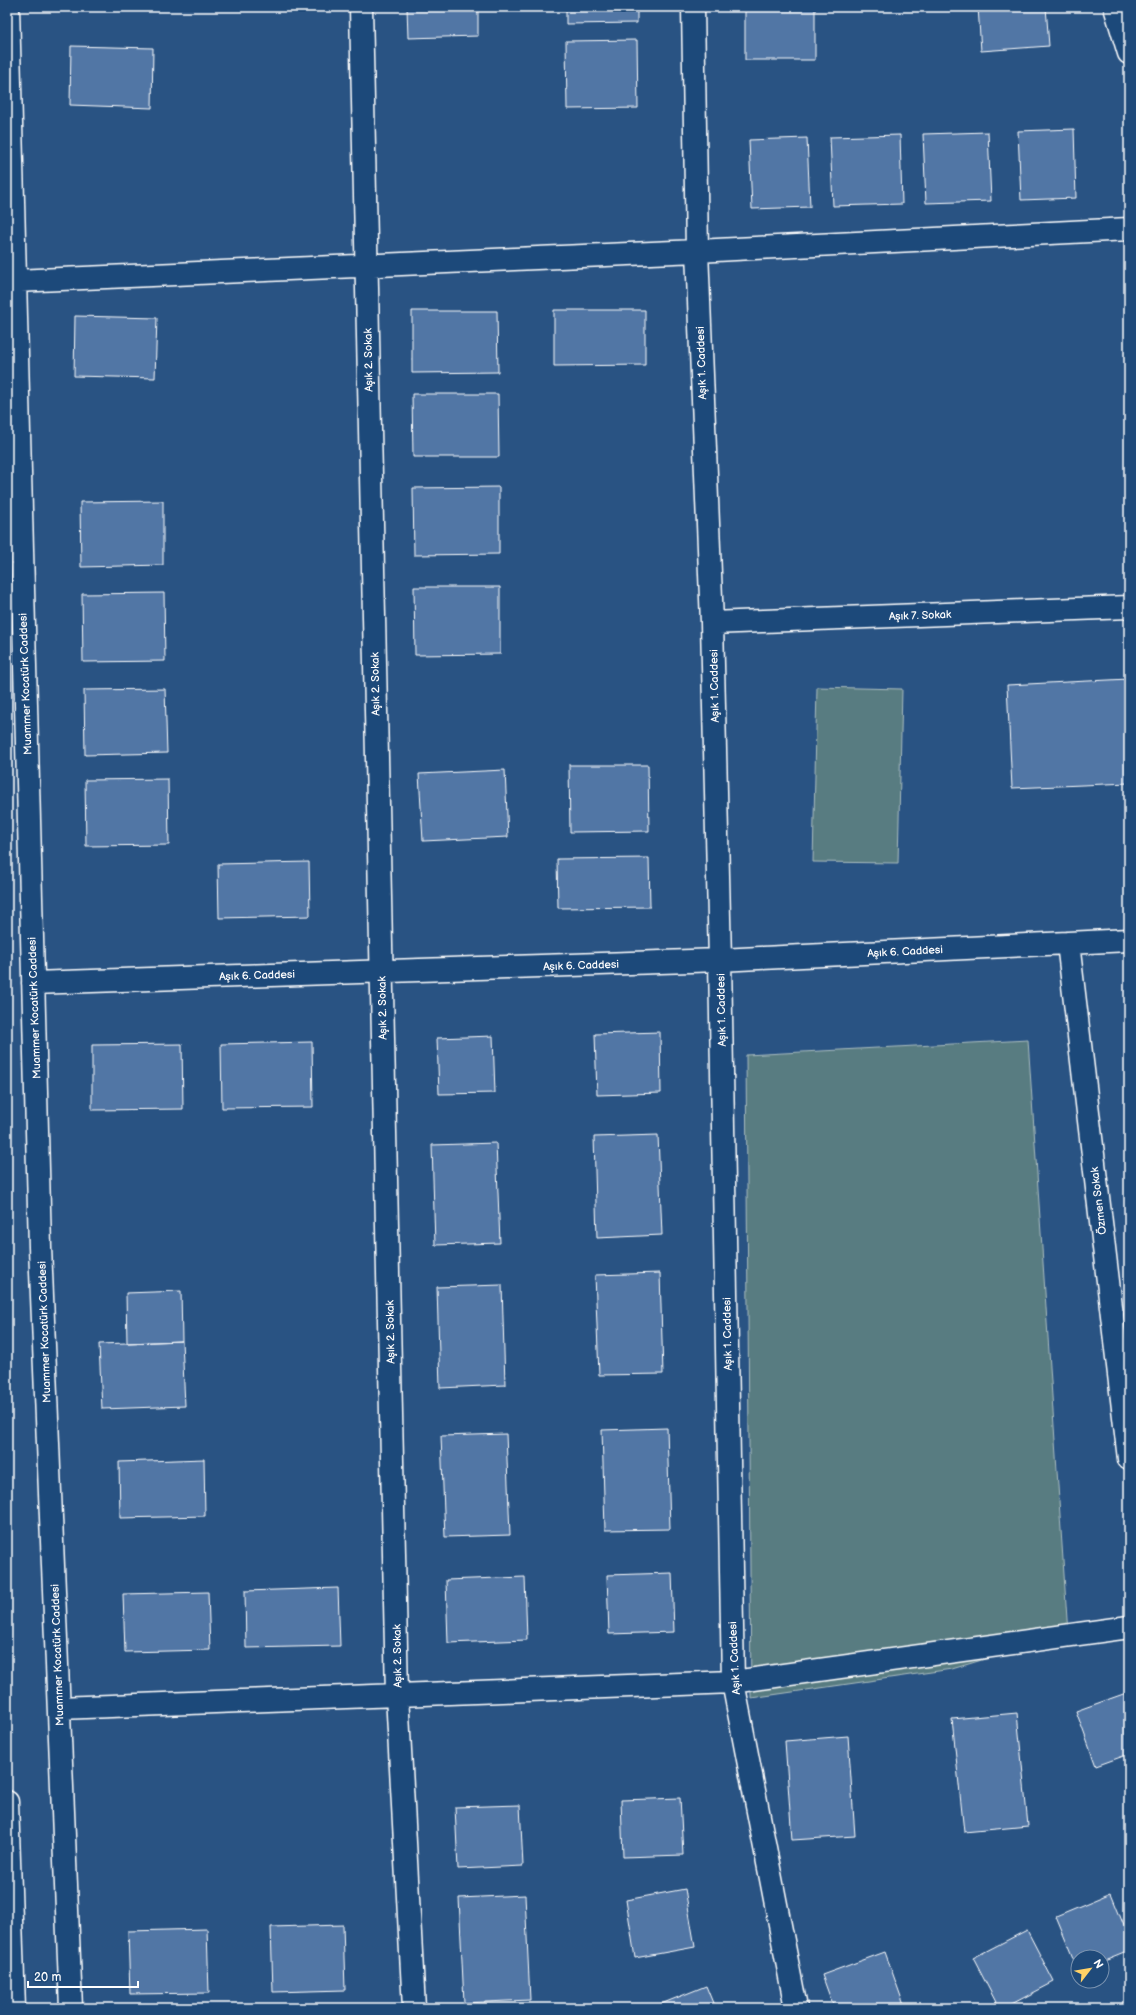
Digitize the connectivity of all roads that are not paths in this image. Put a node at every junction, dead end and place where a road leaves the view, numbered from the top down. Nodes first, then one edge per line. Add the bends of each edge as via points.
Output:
1 (8, 7) edge
2 (361, 7) edge
3 (693, 7) edge
4 (1115, 7) edge
5 (1129, 53) edge
6 (1129, 229) edge
7 (697, 251) junction
8 (366, 264) junction
9 (15, 281) junction
10 (1129, 608) edge
11 (712, 622) junction
12 (1129, 940) edge
13 (1068, 943) junction
14 (720, 960) junction
15 (382, 971) junction
16 (33, 983) junction
17 (1129, 1459) edge
18 (1129, 1627) edge
19 (733, 1682) junction
20 (398, 1695) junction
21 (59, 1708) junction
22 (7, 1802) edge
23 (14, 2008) edge
24 (71, 2008) edge
25 (414, 2008) edge
26 (796, 2008) edge

1 - 9 street, Muammer Kocatürk Caddesi
2 - 8 street, Aşık 2. Sokak
3 - 7 street, Aşık 1. Caddesi
4 - 5 street
6 - 7 street
7 - 8 street
7 - 11 street, Aşık 1. Caddesi
8 - 9 street
8 - 15 street, Aşık 2. Sokak
9 - 16 street, Muammer Kocatürk Caddesi
10 - 11 street, Aşık 7. Sokak
11 - 14 street, Aşık 1. Caddesi
12 - 13 street, Aşık 6. Caddesi
13 - 14 street, Aşık 6. Caddesi
13 - 17 street, Özmen Sokak
14 - 15 street, Aşık 6. Caddesi
14 - 19 street, Aşık 1. Caddesi
15 - 16 street, Aşık 6. Caddesi
15 - 20 street, Aşık 2. Sokak
16 - 21 street, Muammer Kocatürk Caddesi via 40,1247
18 - 19 street
19 - 20 street
19 - 26 street, Aşık 1. Caddesi
20 - 21 street
20 - 25 street, Aşık 2. Sokak
21 - 24 street, Muammer Kocatürk Caddesi
22 - 23 street

